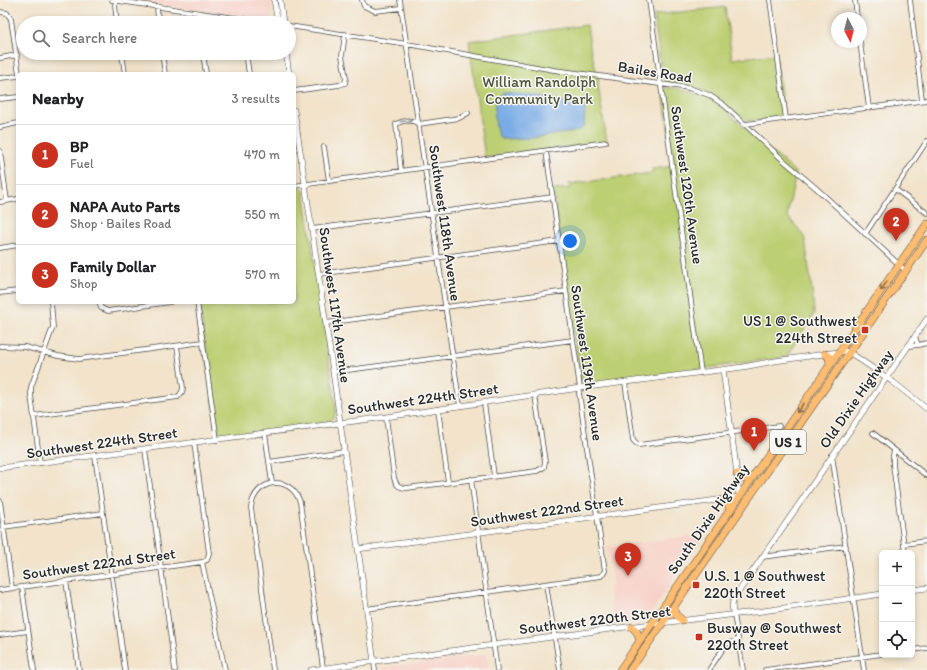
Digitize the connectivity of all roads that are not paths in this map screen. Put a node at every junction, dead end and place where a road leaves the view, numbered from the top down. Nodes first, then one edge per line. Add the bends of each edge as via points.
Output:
1 (114, 0) edge
2 (274, 0) edge
3 (280, 0) edge
4 (362, 0) edge
5 (400, 0) edge
6 (649, 0) edge
7 (770, 0) edge
8 (855, 0) edge
9 (910, 0) edge
10 (157, 6) junction
11 (401, 8) junction
12 (0, 12) edge
13 (856, 12) edge
14 (198, 13) joint
15 (116, 16) edge
16 (158, 16) edge
17 (215, 16) edge
18 (277, 16) edge
19 (283, 16) edge
20 (296, 27) edge
21 (345, 34) junction
22 (407, 44) junction
23 (16, 48) edge
24 (861, 48) edge
25 (16, 55) edge
26 (0, 58) edge
27 (18, 60) edge
28 (123, 60) edge
29 (163, 60) edge
30 (204, 60) edge
31 (247, 60) edge
32 (287, 60) edge
33 (19, 72) edge
34 (125, 72) edge
35 (165, 72) edge
36 (206, 72) edge
37 (249, 72) edge
38 (289, 72) edge
39 (16, 75) edge
40 (0, 78) edge
41 (660, 84) junction
42 (296, 91) edge
43 (16, 97) edge
44 (0, 99) edge
45 (925, 100) edge
46 (869, 108) junction
47 (468, 113) dead end
48 (786, 119) junction
49 (296, 122) edge
50 (16, 123) edge
51 (419, 124) junction
52 (746, 124) junction
53 (0, 127) edge
54 (927, 141) edge
55 (606, 142) dead end
56 (324, 147) dead end
57 (0, 150) edge
58 (546, 151) junction
59 (425, 168) junction
60 (401, 171) junction
61 (329, 181) junction
62 (306, 184) junction
63 (296, 186) edge
64 (895, 189) junction
65 (553, 197) junction
66 (16, 199) edge
67 (7, 201) junction
68 (0, 202) edge
69 (431, 213) junction
70 (927, 213) edge
71 (927, 224) edge
72 (312, 229) junction
73 (865, 234) junction
74 (927, 240) edge
75 (559, 241) junction
76 (16, 245) edge
77 (0, 248) edge
78 (438, 258) junction
79 (899, 265) junction
80 (906, 271) junction
81 (319, 274) junction
82 (16, 291) edge
83 (566, 291) junction
84 (0, 293) edge
85 (51, 304) edge
86 (100, 304) edge
87 (148, 304) edge
88 (197, 304) edge
89 (445, 307) junction
90 (870, 308) junction
91 (927, 319) edge
92 (326, 323) junction
93 (915, 337) junction
94 (573, 340) junction
95 (203, 342) junction
96 (927, 343) edge
97 (918, 345) junction
98 (0, 346) edge
99 (177, 346) junction
100 (909, 346) junction
101 (44, 352) junction
102 (840, 352) junction
103 (849, 352) junction
104 (825, 354) junction
105 (452, 356) junction
106 (830, 364) junction
107 (723, 370) junction
108 (333, 372) junction
109 (700, 373) junction
110 (886, 378) junction
111 (625, 382) junction
112 (580, 388) junction
113 (535, 396) junction
114 (484, 403) junction
115 (460, 406) junction
116 (438, 409) junction
117 (927, 409) edge
118 (809, 411) junction
119 (34, 416) junction
120 (386, 417) junction
121 (340, 423) junction
122 (779, 426) dead end
123 (731, 432) junction
124 (265, 433) junction
125 (873, 434) dead end
126 (217, 440) junction
127 (194, 442) junction
128 (145, 449) junction
129 (894, 450) junction
130 (344, 451) junction
131 (832, 455) junction
132 (95, 456) junction
133 (269, 462) junction
134 (40, 463) junction
135 (0, 468) edge
136 (737, 474) junction
137 (494, 476) junction
138 (927, 476) edge
139 (752, 478) junction
140 (471, 479) junction
141 (272, 482) junction
142 (448, 482) junction
143 (752, 494) junction
144 (739, 497) junction
145 (723, 500) junction
146 (0, 501) edge
147 (730, 510) junction
148 (103, 513) junction
149 (597, 517) junction
150 (4, 527) junction
151 (478, 533) junction
152 (927, 541) edge
153 (904, 544) junction
154 (846, 546) junction
155 (358, 549) junction
156 (905, 550) edge
157 (711, 552) junction
158 (762, 557) junction
159 (202, 562) junction
160 (693, 563) junction
161 (161, 568) junction
162 (112, 574) junction
163 (66, 581) junction
164 (546, 584) junction
165 (22, 586) junction
166 (12, 588) junction
167 (927, 588) edge
168 (0, 590) edge
169 (915, 590) edge
170 (486, 592) junction
171 (879, 594) edge
172 (854, 598) junction
173 (674, 607) junction
174 (366, 608) junction
175 (734, 614) junction
176 (682, 620) junction
177 (662, 623) junction
178 (651, 625) junction
179 (632, 627) junction
180 (28, 632) junction
181 (0, 636) edge
182 (555, 637) junction
183 (738, 640) junction
184 (640, 641) junction
185 (493, 645) junction
186 (927, 648) edge
187 (915, 650) edge
188 (879, 654) edge
189 (862, 657) junction
190 (374, 662) junction
191 (323, 668) junction
192 (34, 670) edge
193 (79, 670) edge
194 (125, 670) edge
195 (175, 670) edge
196 (225, 670) edge
197 (273, 670) edge
198 (311, 670) edge
199 (375, 670) edge
200 (497, 670) edge
201 (560, 670) edge
202 (620, 670) edge
203 (626, 670) edge
204 (630, 670) edge
205 (709, 670) edge
206 (742, 670) edge
207 (764, 670) edge
208 (864, 670) edge

1 - 10 street
1 - 15 street
2 - 18 street
3 - 19 street
4 - 11 street via 364,6 375,11
5 - 11 street, Southwest 118th Avenue
6 - 41 street, Southwest 120th Avenue
7 - 48 street
8 - 13 street
9 - 45 street
10 - 14 street
10 - 16 street
11 - 22 street, Southwest 118th Avenue
12 - 23 street via 7,13 12,19
14 - 17 street
20 - 21 street, Bailes Road
21 - 22 street, Bailes Road
21 - 42 street via 342,56 345,83
22 - 41 street, Bailes Road via 554,70
22 - 51 street, Southwest 118th Avenue
24 - 46 street
25 - 26 street
27 - 33 street
28 - 34 street
29 - 35 street
30 - 36 street
31 - 37 street
32 - 38 street
39 - 40 street
41 - 52 street, Bailes Road via 689,88 709,95
41 - 109 street, Southwest 120th Avenue
43 - 44 street
45 - 46 street
46 - 48 street
47 - 51 street via 454,119
48 - 52 street
49 - 62 street, Southwest 117th Avenue
50 - 53 street
51 - 59 street, Southwest 118th Avenue
60 -> 51 street via 396,124 402,121
52 - 73 street, Bailes Road
54 - 64 street
55 - 58 street
56 - 61 street
57 - 67 street
58 - 59 street
58 - 65 street, Southwest 119th Avenue
59 - 60 street
59 - 69 street, Southwest 118th Avenue
60 - 61 street
61 - 62 street
62 - 63 street
62 - 72 street, Southwest 117th Avenue
64 - 70 street
64 - 73 street
65 - 69 street
65 - 75 street, Southwest 119th Avenue
66 - 67 street
67 - 68 street
69 - 72 street
69 - 78 street, Southwest 118th Avenue
71 - 79 highway, South Dixie Highway / US 1
72 - 81 street, Southwest 117th Avenue
73 - 79 street, Bailes Road
74 - 80 highway, South Dixie Highway / US 1
75 - 78 street
75 - 83 street, Southwest 119th Avenue
76 - 77 street
78 - 81 street
78 - 89 street, Southwest 118th Avenue
79 - 80 street, Bailes Road
79 -> 90 highway, South Dixie Highway / US 1
80 - 103 highway, South Dixie Highway / US 1
81 - 92 street, Southwest 117th Avenue
82 - 84 street
83 - 89 street
83 - 94 street, Southwest 119th Avenue
85 - 101 street via 53,327
86 - 87 street via 101,308 108,311
88 - 95 street
89 - 92 street
89 - 105 street, Southwest 118th Avenue
90 - 102 highway, South Dixie Highway / US 1
90 - 103 highway via 869,315 849,345
91 - 93 street, Old Dixie Highway
92 - 108 street, Southwest 117th Avenue
93 - 97 street
93 - 100 street, Old Dixie Highway
94 - 105 street
94 - 112 street, Southwest 119th Avenue
95 - 99 street
95 - 126 street
96 - 97 street
97 - 100 street
98 - 101 street via 25,347
99 - 101 street via 80,358
99 - 119 street via 183,387 178,397
100 - 110 street, Old Dixie Highway
101 - 119 street via 31,387
102 - 103 street, Southwest 224th Street
102 - 104 street, Southwest 224th Street
102 - 106 highway, South Dixie Highway / US 1
102 - 118 highway via 840,359 812,400
103 - 110 street
103 - 118 highway, South Dixie Highway / US 1
104 - 106 highway via 829,357
104 - 107 street, Southwest 224th Street
105 - 108 street
105 - 115 street, Southwest 118th Avenue
106 -> 139 highway, South Dixie Highway / US 1
107 - 109 street, Southwest 224th Street
107 - 123 street
108 - 121 street, Southwest 117th Avenue
109 - 111 street, Southwest 224th Street
110 - 117 street
110 - 131 street, Old Dixie Highway
111 - 112 street, Southwest 224th Street
111 - 123 street via 633,440 640,445
112 - 113 street, Southwest 224th Street
112 - 149 street, Southwest 119th Avenue
113 - 114 street, Southwest 224th Street
113 - 137 street via 544,467 539,470
114 - 115 street, Southwest 224th Street
114 - 137 street
115 - 116 street, Southwest 224th Street
116 - 120 street, Southwest 224th Street
116 - 142 street
118 - 143 highway, South Dixie Highway / US 1
119 - 134 street
120 - 121 street, Southwest 224th Street
120 - 142 street via 394,478 398,486 405,488
121 - 124 street, Southwest 224th Street
121 - 130 street, Southwest 117th Avenue
122 - 123 street
123 - 136 street
124 - 126 street, Southwest 224th Street
124 - 133 street
125 - 129 street
126 - 127 street, Southwest 224th Street
127 - 128 street, Southwest 224th Street
127 - 159 street via 209,553 208,559
128 - 132 street, Southwest 224th Street
128 - 161 street
129 - 138 street
129 - 153 street via 893,466
130 - 133 street
130 - 155 street, Southwest 117th Avenue
131 - 154 street
131 - 158 street, Old Dixie Highway
132 - 134 street, Southwest 224th Street
132 - 148 street
133 - 141 street
134 - 135 street, Southwest 224th Street
136 - 139 highway via 744,479
136 - 144 street
137 - 140 street
139 - 144 highway, South Dixie Highway / US 1
140 - 142 street
140 - 151 street
141 - 191 street via 290,488 300,502
141 - 197 street via 258,491 251,508
143 - 144 highway
143 - 157 highway, South Dixie Highway / US 1
144 - 145 street, Southwest 222nd Street
144 - 147 highway, South Dixie Highway / US 1
144 - 157 highway via 739,506 713,543
145 - 147 highway
145 - 149 street, Southwest 222nd Street
146 - 150 street
147 - 160 highway, South Dixie Highway / US 1
148 - 150 street
148 - 162 street
149 - 151 street, Southwest 222nd Street
149 - 164 street, Southwest 119th Avenue via 606,569 601,576
150 - 166 street
151 - 155 street, Southwest 222nd Street
151 - 170 street
152 - 153 street
153 - 156 street
154 - 158 street
154 - 172 street
155 - 174 street, Southwest 117th Avenue
157 - 173 highway, South Dixie Highway / US 1
158 - 175 street, Old Dixie Highway via 732,601
159 - 161 street, Southwest 222nd Street
159 - 196 street
160 - 177 highway via 691,573 663,615
160 - 178 highway, South Dixie Highway / US 1
161 - 162 street, Southwest 222nd Street
161 - 195 street
162 - 163 street, Southwest 222nd Street
162 - 194 street
163 - 165 street, Southwest 222nd Street
163 - 193 street
164 - 170 street
164 - 182 street
165 - 166 street, Southwest 222nd Street
165 - 180 street
166 - 168 street, Southwest 222nd Street
167 - 169 street
170 - 174 street
170 - 185 street
171 - 172 street, Southwest 220th Street
172 - 175 street, Southwest 220th Street
172 - 189 street
173 - 176 highway via 675,614
173 - 177 highway, South Dixie Highway / US 1
174 - 190 street, Southwest 117th Avenue
175 - 176 street, Southwest 220th Street
175 - 183 street
176 - 177 street, Southwest 220th Street
177 - 178 street, Southwest 220th Street
177 - 204 highway, South Dixie Highway / US 1
178 - 179 street, Southwest 220th Street
178 - 184 highway, South Dixie Highway / US 1
178 - 203 highway via 651,633
179 - 182 street, Southwest 220th Street
179 - 184 highway
180 - 181 street
180 - 192 street
182 - 185 street, Southwest 220th Street
182 - 201 street
183 - 205 street via 726,644
183 - 206 street
184 - 202 highway, South Dixie Highway / US 1
185 - 190 street, Southwest 220th Street
185 - 200 street
186 - 187 street
188 - 189 street
189 - 207 street
189 - 208 street
190 - 191 street, Southwest 220th Street
190 - 199 street, Southwest 117th Avenue
191 - 198 street, Southwest 220th Street

